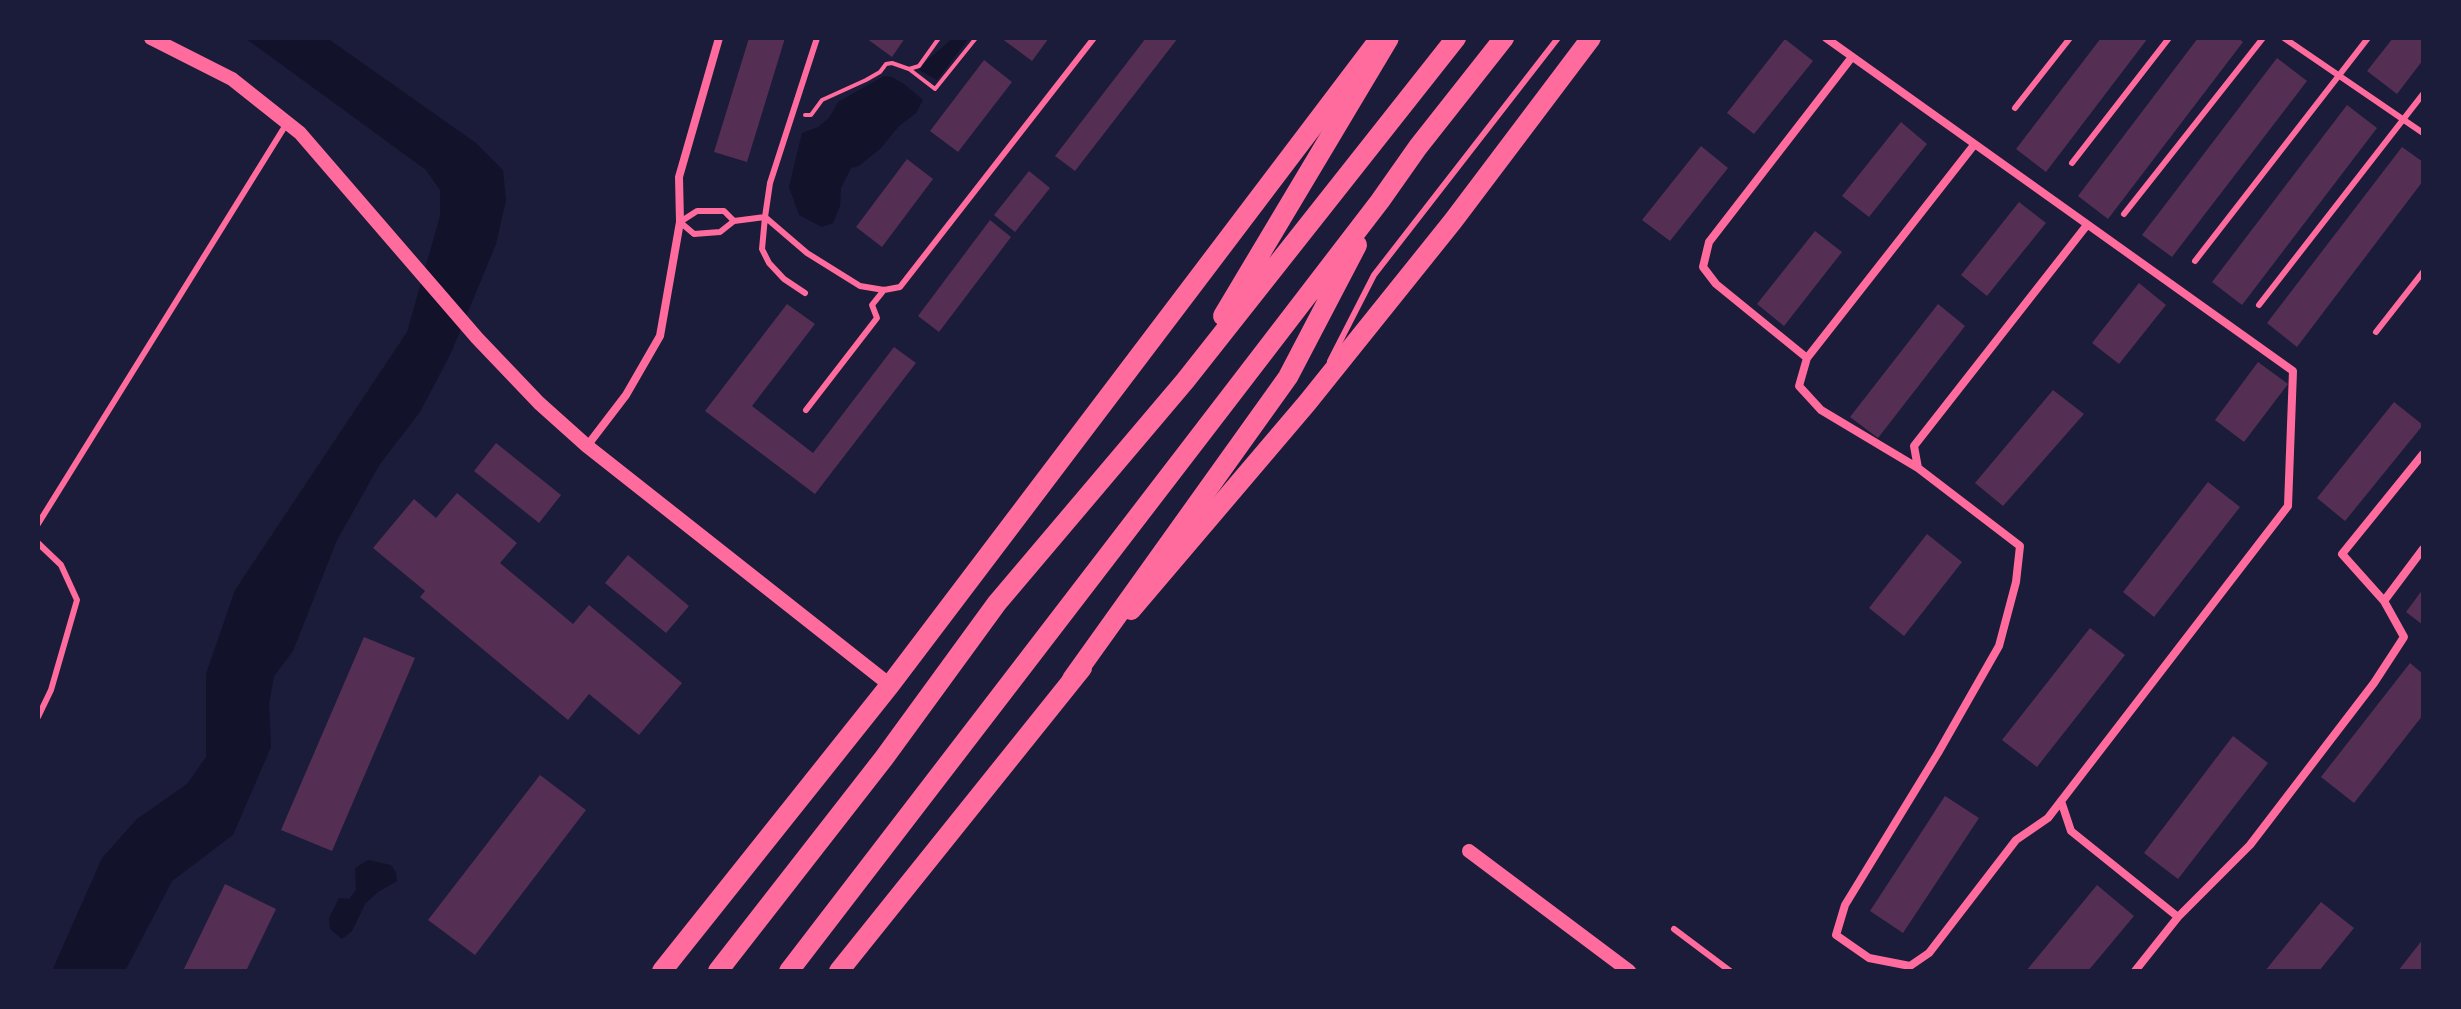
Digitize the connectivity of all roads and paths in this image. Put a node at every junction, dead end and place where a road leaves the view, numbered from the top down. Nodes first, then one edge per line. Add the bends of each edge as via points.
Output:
1 (151, 38) edge
2 (719, 38) edge
3 (817, 38) edge
4 (939, 38) edge
5 (976, 38) edge
6 (1094, 38) edge
7 (1380, 38) edge
8 (1389, 38) edge
9 (1456, 38) edge
10 (1504, 38) edge
11 (1558, 38) edge
12 (1591, 38) edge
13 (1826, 38) edge
14 (2070, 38) edge
15 (2169, 38) edge
16 (2263, 38) edge
17 (2284, 38) edge
18 (2368, 38) edge
19 (1852, 57) junction
20 (909, 69) junction
21 (2339, 76) junction
22 (2423, 94) edge
23 (2015, 108) dead end
24 (791, 117) junction
25 (2403, 120) junction
26 (287, 123) junction
27 (2423, 133) edge
28 (1974, 145) junction
29 (2072, 163) dead end
30 (1380, 201) junction
31 (2124, 214) dead end
32 (765, 217) junction
33 (734, 221) junction
34 (680, 222) junction
35 (2087, 225) junction
36 (2195, 261) dead end
37 (2423, 272) edge
38 (884, 290) junction
39 (805, 293) dead end
40 (2259, 305) dead end
41 (2376, 332) dead end
42 (1807, 358) junction
43 (1185, 381) junction
44 (1307, 403) junction
45 (806, 410) dead end
46 (587, 446) junction
47 (2423, 454) edge
48 (1918, 468) junction
49 (38, 524) edge
50 (38, 543) edge
51 (2423, 549) edge
52 (2384, 601) junction
53 (1072, 679) junction
54 (890, 685) junction
55 (38, 717) edge
56 (2061, 801) junction
57 (1469, 851) dead end
58 (2178, 917) junction
59 (1674, 929) dead end
60 (662, 971) edge
61 (718, 971) edge
62 (789, 971) edge
63 (839, 971) edge
64 (1629, 971) edge
65 (1730, 971) edge
66 (2135, 971) edge

1 - 26 street via 232,79
2 - 34 street via 679,177
3 - 24 lane
4 - 20 path via 919,66
5 - 20 path via 935,89
6 - 38 lane via 917,267 900,287
7 - 54 main road
8 - 43 main road
9 - 43 main road
10 - 30 main road
11 - 44 lane via 1374,275
12 - 44 main road
13 - 19 street
14 - 23 lane
15 - 29 lane
16 - 31 lane
17 - 21 lane
18 - 21 lane
19 - 28 street
19 - 42 street via 1709,242 1703,267 1716,284
20 - 24 path via 886,64 880,72 822,100 811,115
21 - 25 lane
21 - 36 lane
22 - 25 lane
24 - 32 lane
25 - 27 lane
25 - 40 lane
26 - 46 street via 477,338
26 - 49 lane
28 - 35 street
28 - 42 street
30 - 53 main road via 1288,377
30 - 62 main road
32 - 33 lane
32 - 38 lane via 807,253 860,286
32 - 39 lane via 762,249 769,263
33 - 34 lane via 724,211 697,211
33 - 34 lane via 720,232 694,234
34 - 46 street via 660,336 626,395
35 - 48 street via 1914,446
35 - 56 street via 2293,371 2288,506
37 - 41 lane
38 - 45 lane via 872,305 877,318
42 - 48 street via 1799,386 1821,410
43 - 61 main road via 997,603
44 - 53 main road
46 - 54 street
47 - 52 street via 2342,554
48 - 56 street via 2020,546 2016,582 1999,646 1845,905 1836,935 1869,958 1910,966 1929,953 2016,840 2048,818
50 - 55 lane via 61,565 77,600
51 - 52 street
52 - 58 street via 2404,637 2250,845
53 - 63 main road
54 - 60 main road
56 - 58 street via 2071,831
57 - 64 street
58 - 66 street
59 - 65 lane

